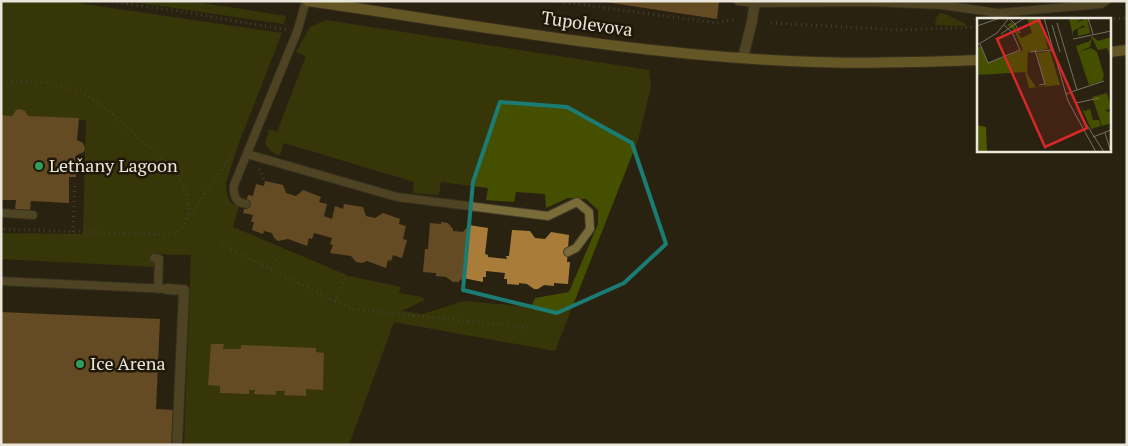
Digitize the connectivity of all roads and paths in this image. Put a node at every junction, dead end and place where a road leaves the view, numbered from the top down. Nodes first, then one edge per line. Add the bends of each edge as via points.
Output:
1 (108, 1) edge
2 (307, 1) edge
3 (554, 1) edge
4 (738, 1) edge
5 (1106, 1) edge
6 (755, 2) edge
7 (870, 2) edge
8 (782, 18) dead end
9 (1127, 18) edge
10 (736, 19) dead end
11 (1110, 19) edge
12 (771, 23) dead end
13 (782, 24) junction
14 (977, 28) edge
15 (298, 32) junction
16 (1127, 50) edge
17 (1110, 52) edge
18 (743, 58) junction
19 (977, 60) edge
20 (1, 80) edge
21 (247, 154) junction
22 (232, 156) dead end
23 (75, 182) dead end
24 (246, 204) dead end
25 (1, 213) edge
26 (32, 215) dead end
27 (186, 220) junction
28 (1, 229) edge
29 (72, 232) junction
30 (222, 245) dead end
31 (568, 252) dead end
32 (154, 258) dead end
33 (276, 259) dead end
34 (271, 269) junction
35 (346, 277) dead end
36 (1, 281) edge
37 (162, 289) junction
38 (335, 301) junction
39 (531, 328) dead end
40 (177, 445) edge

1 - 15 path
2 - 15 lane
2 - 18 main road, Tupolevova via 620,46
3 - 10 path via 718,22
4 - 6 lane
5 - 7 lane via 1102,4 998,13 942,5
6 - 7 lane
6 - 18 street
8 - 13 path
9 - 11 path
12 - 13 path
13 - 14 path via 902,30
15 - 21 lane
16 - 17 main road
18 - 19 main road, Tupolevova via 816,62
20 - 27 path via 49,83 80,92 102,104 175,170 188,200
21 - 24 lane via 234,185 236,198
21 - 31 lane via 397,196 548,216 577,202 589,212 590,229 576,248
22 - 27 path
23 - 29 path
25 - 26 lane
27 - 29 path via 180,231 166,235
28 - 29 path
30 - 34 path
32 - 37 lane via 159,259
33 - 34 path
34 - 38 path
35 - 38 path
36 - 37 lane
37 - 40 street via 184,290
38 - 39 path via 354,309

